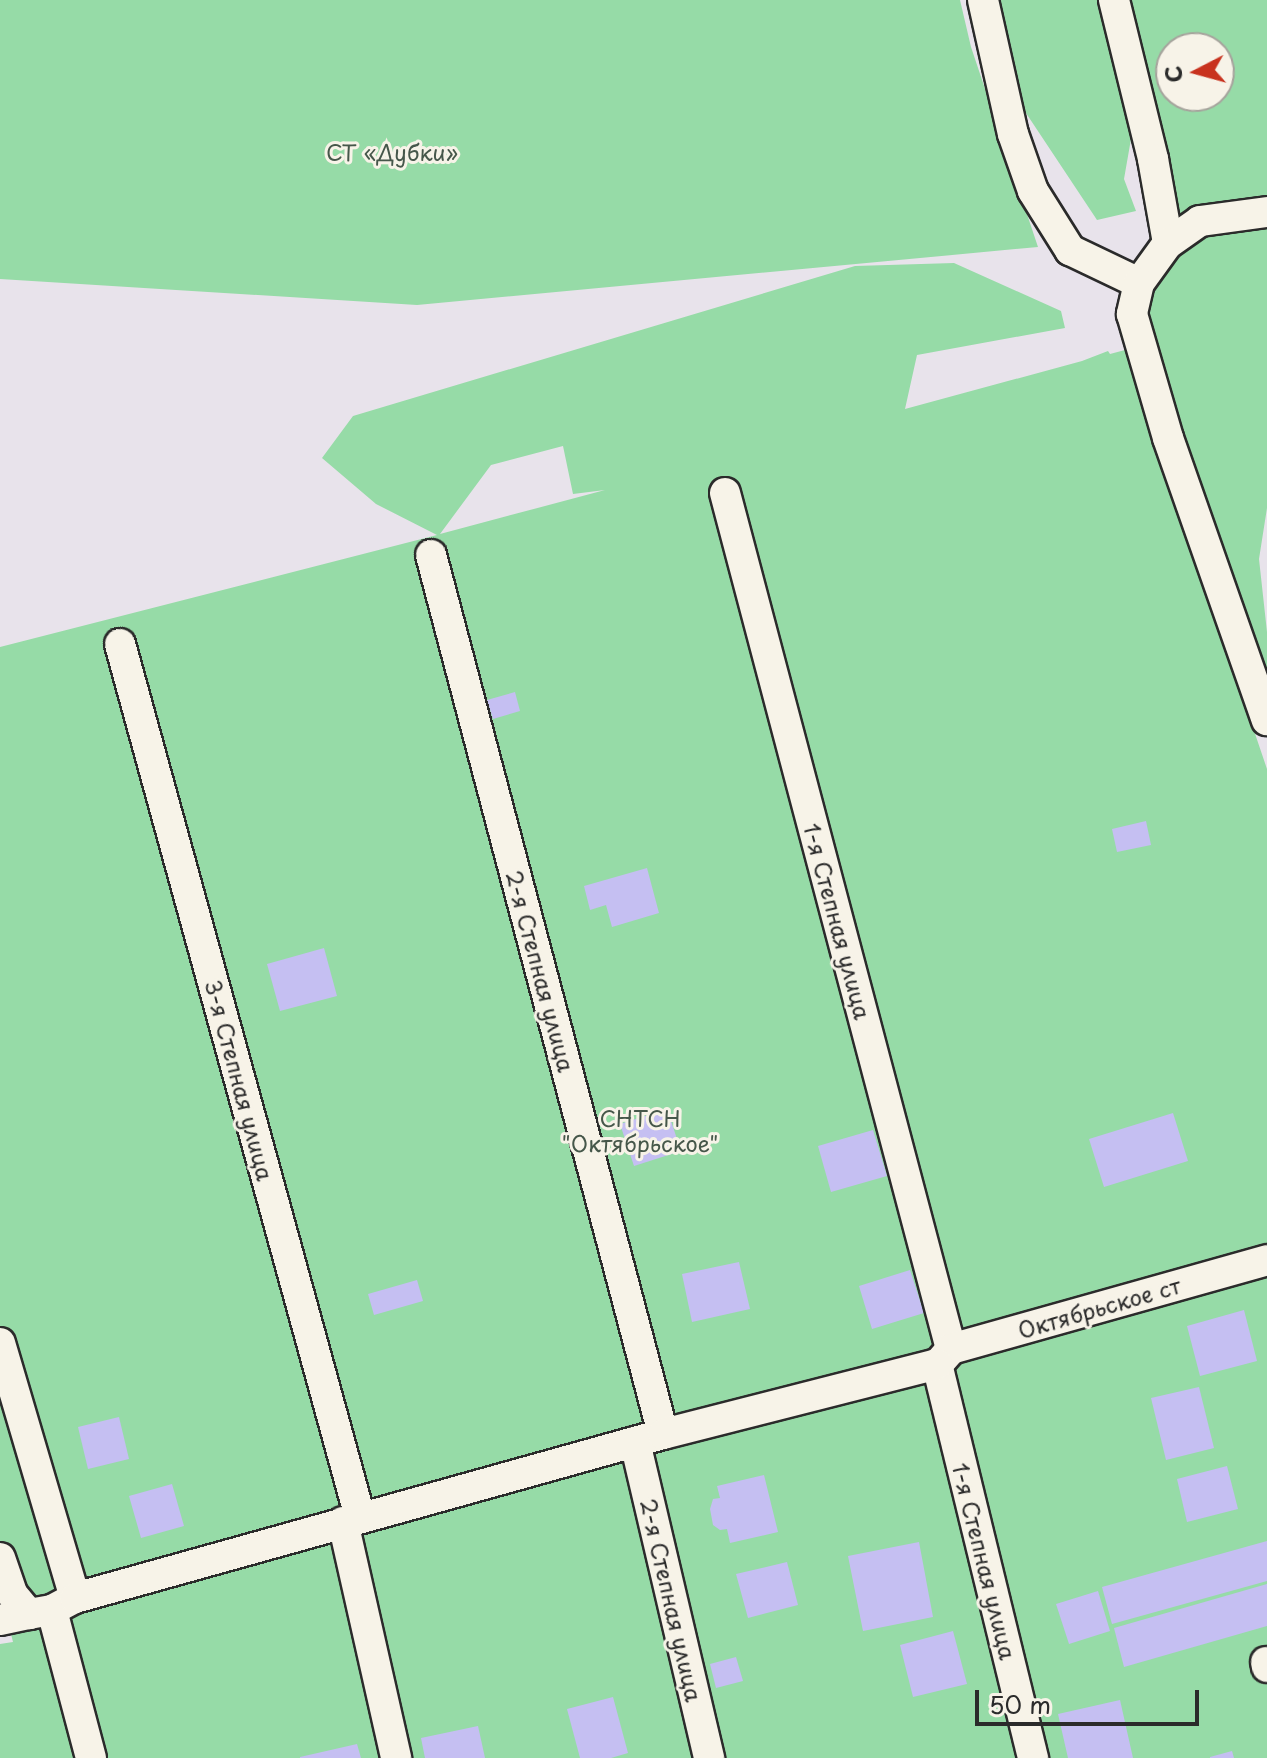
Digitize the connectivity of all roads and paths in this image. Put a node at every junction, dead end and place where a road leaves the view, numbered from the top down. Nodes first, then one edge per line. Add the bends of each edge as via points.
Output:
1 (983, 0) edge
2 (1094, 0) edge
3 (1117, 10) edge
4 (1267, 212) edge
5 (1168, 243) junction
6 (1139, 283) junction
7 (725, 493) dead end
8 (431, 555) dead end
9 (120, 644) dead end
10 (1267, 720) edge
11 (1267, 1260) edge
12 (0, 1343) edge
13 (944, 1357) junction
14 (649, 1438) junction
15 (351, 1519) junction
16 (0, 1558) edge
17 (55, 1607) junction
18 (0, 1620) edge
19 (91, 1758) edge
20 (396, 1758) edge
21 (709, 1758) edge
22 (1033, 1758) edge

1 - 6 street via 1013,134 1033,191 1070,250
2 - 3 street
3 - 5 street
4 - 5 street via 1200,221
5 - 6 street
6 - 10 street via 1132,314 1168,438
7 - 13 street, 1-я Степная улица
8 - 14 street, 2-я Степная улица
9 - 15 street, 3-я Степная улица
11 - 13 street, Октябрьское ст
12 - 17 street
13 - 14 street, Октябрьское ст
13 - 22 street, 1-я Степная улица
14 - 15 street, Октябрьское ст
14 - 21 street, 2-я Степная улица
15 - 17 street, Октябрьское ст
15 - 20 street, 3-я Степная улица
16 - 17 street via 13,1595
17 - 18 street, Октябрьское ст
17 - 19 street

